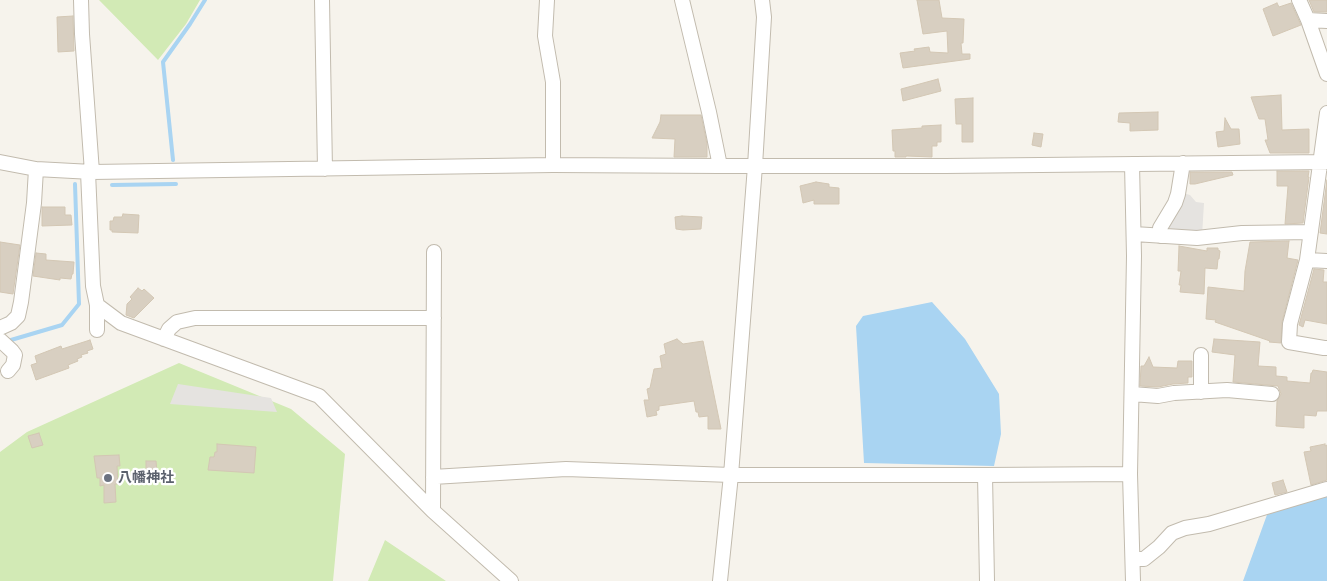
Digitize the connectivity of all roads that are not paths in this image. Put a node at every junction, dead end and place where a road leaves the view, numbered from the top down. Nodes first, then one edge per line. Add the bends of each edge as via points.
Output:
1 (81, 0) edge
2 (322, 0) edge
3 (547, 0) edge
4 (682, 0) edge
5 (762, 0) edge
6 (1300, 0) edge
7 (1308, 20) junction
8 (1327, 21) edge
9 (1327, 74) edge
10 (1327, 113) edge
11 (0, 162) edge
12 (1324, 162) edge
13 (1182, 163) junction
14 (1132, 164) junction
15 (553, 165) junction
16 (720, 166) junction
17 (755, 166) junction
18 (36, 169) junction
19 (325, 169) junction
20 (90, 172) junction
21 (1311, 232) junction
22 (1134, 234) junction
23 (1160, 236) junction
24 (434, 252) dead end
25 (1307, 260) junction
26 (1327, 261) edge
27 (97, 305) junction
28 (434, 318) junction
29 (0, 328) edge
30 (97, 330) dead end
31 (164, 339) junction
32 (0, 340) edge
33 (1327, 348) edge
34 (1201, 355) dead end
35 (8, 371) dead end
36 (1201, 392) junction
37 (1132, 394) junction
38 (1272, 394) dead end
39 (1130, 474) junction
40 (731, 475) junction
41 (985, 475) junction
42 (433, 478) junction
43 (1327, 489) edge
44 (433, 510) junction
45 (1133, 559) junction
46 (511, 581) edge
47 (720, 581) edge
48 (987, 581) edge
49 (1133, 581) edge

1 - 20 street
2 - 19 street
3 - 15 street via 545,36 553,82
4 - 16 street
5 - 17 street via 764,17
6 - 7 street
7 - 8 street
7 - 9 street
10 - 12 street
11 - 18 street
12 - 13 street
12 - 21 street
13 - 14 street
13 - 23 street via 1178,194 1160,228
14 - 17 street
14 - 22 street
15 - 16 street
15 - 19 street
16 - 17 street
17 - 40 street
18 - 20 street
18 - 29 street via 18,316
19 - 20 street
20 - 27 street via 93,286
21 - 23 street via 1242,233 1198,238
21 - 25 street
22 - 23 street
22 - 37 street
24 - 28 street
25 - 26 street
25 - 33 street via 1288,342
27 - 30 street
27 - 31 street via 121,323
28 - 31 street via 195,318 177,322
28 - 42 street
31 - 44 street via 318,396
32 - 35 street via 19,358
34 - 36 street
36 - 37 street via 1158,396
36 - 38 street via 1227,390
37 - 39 street
39 - 41 street
39 - 45 street
40 - 41 street
40 - 42 street via 566,469
40 - 47 street
41 - 48 street
42 - 44 street
43 - 45 street via 1185,528 1172,533 1144,558
44 - 46 street
45 - 49 street

